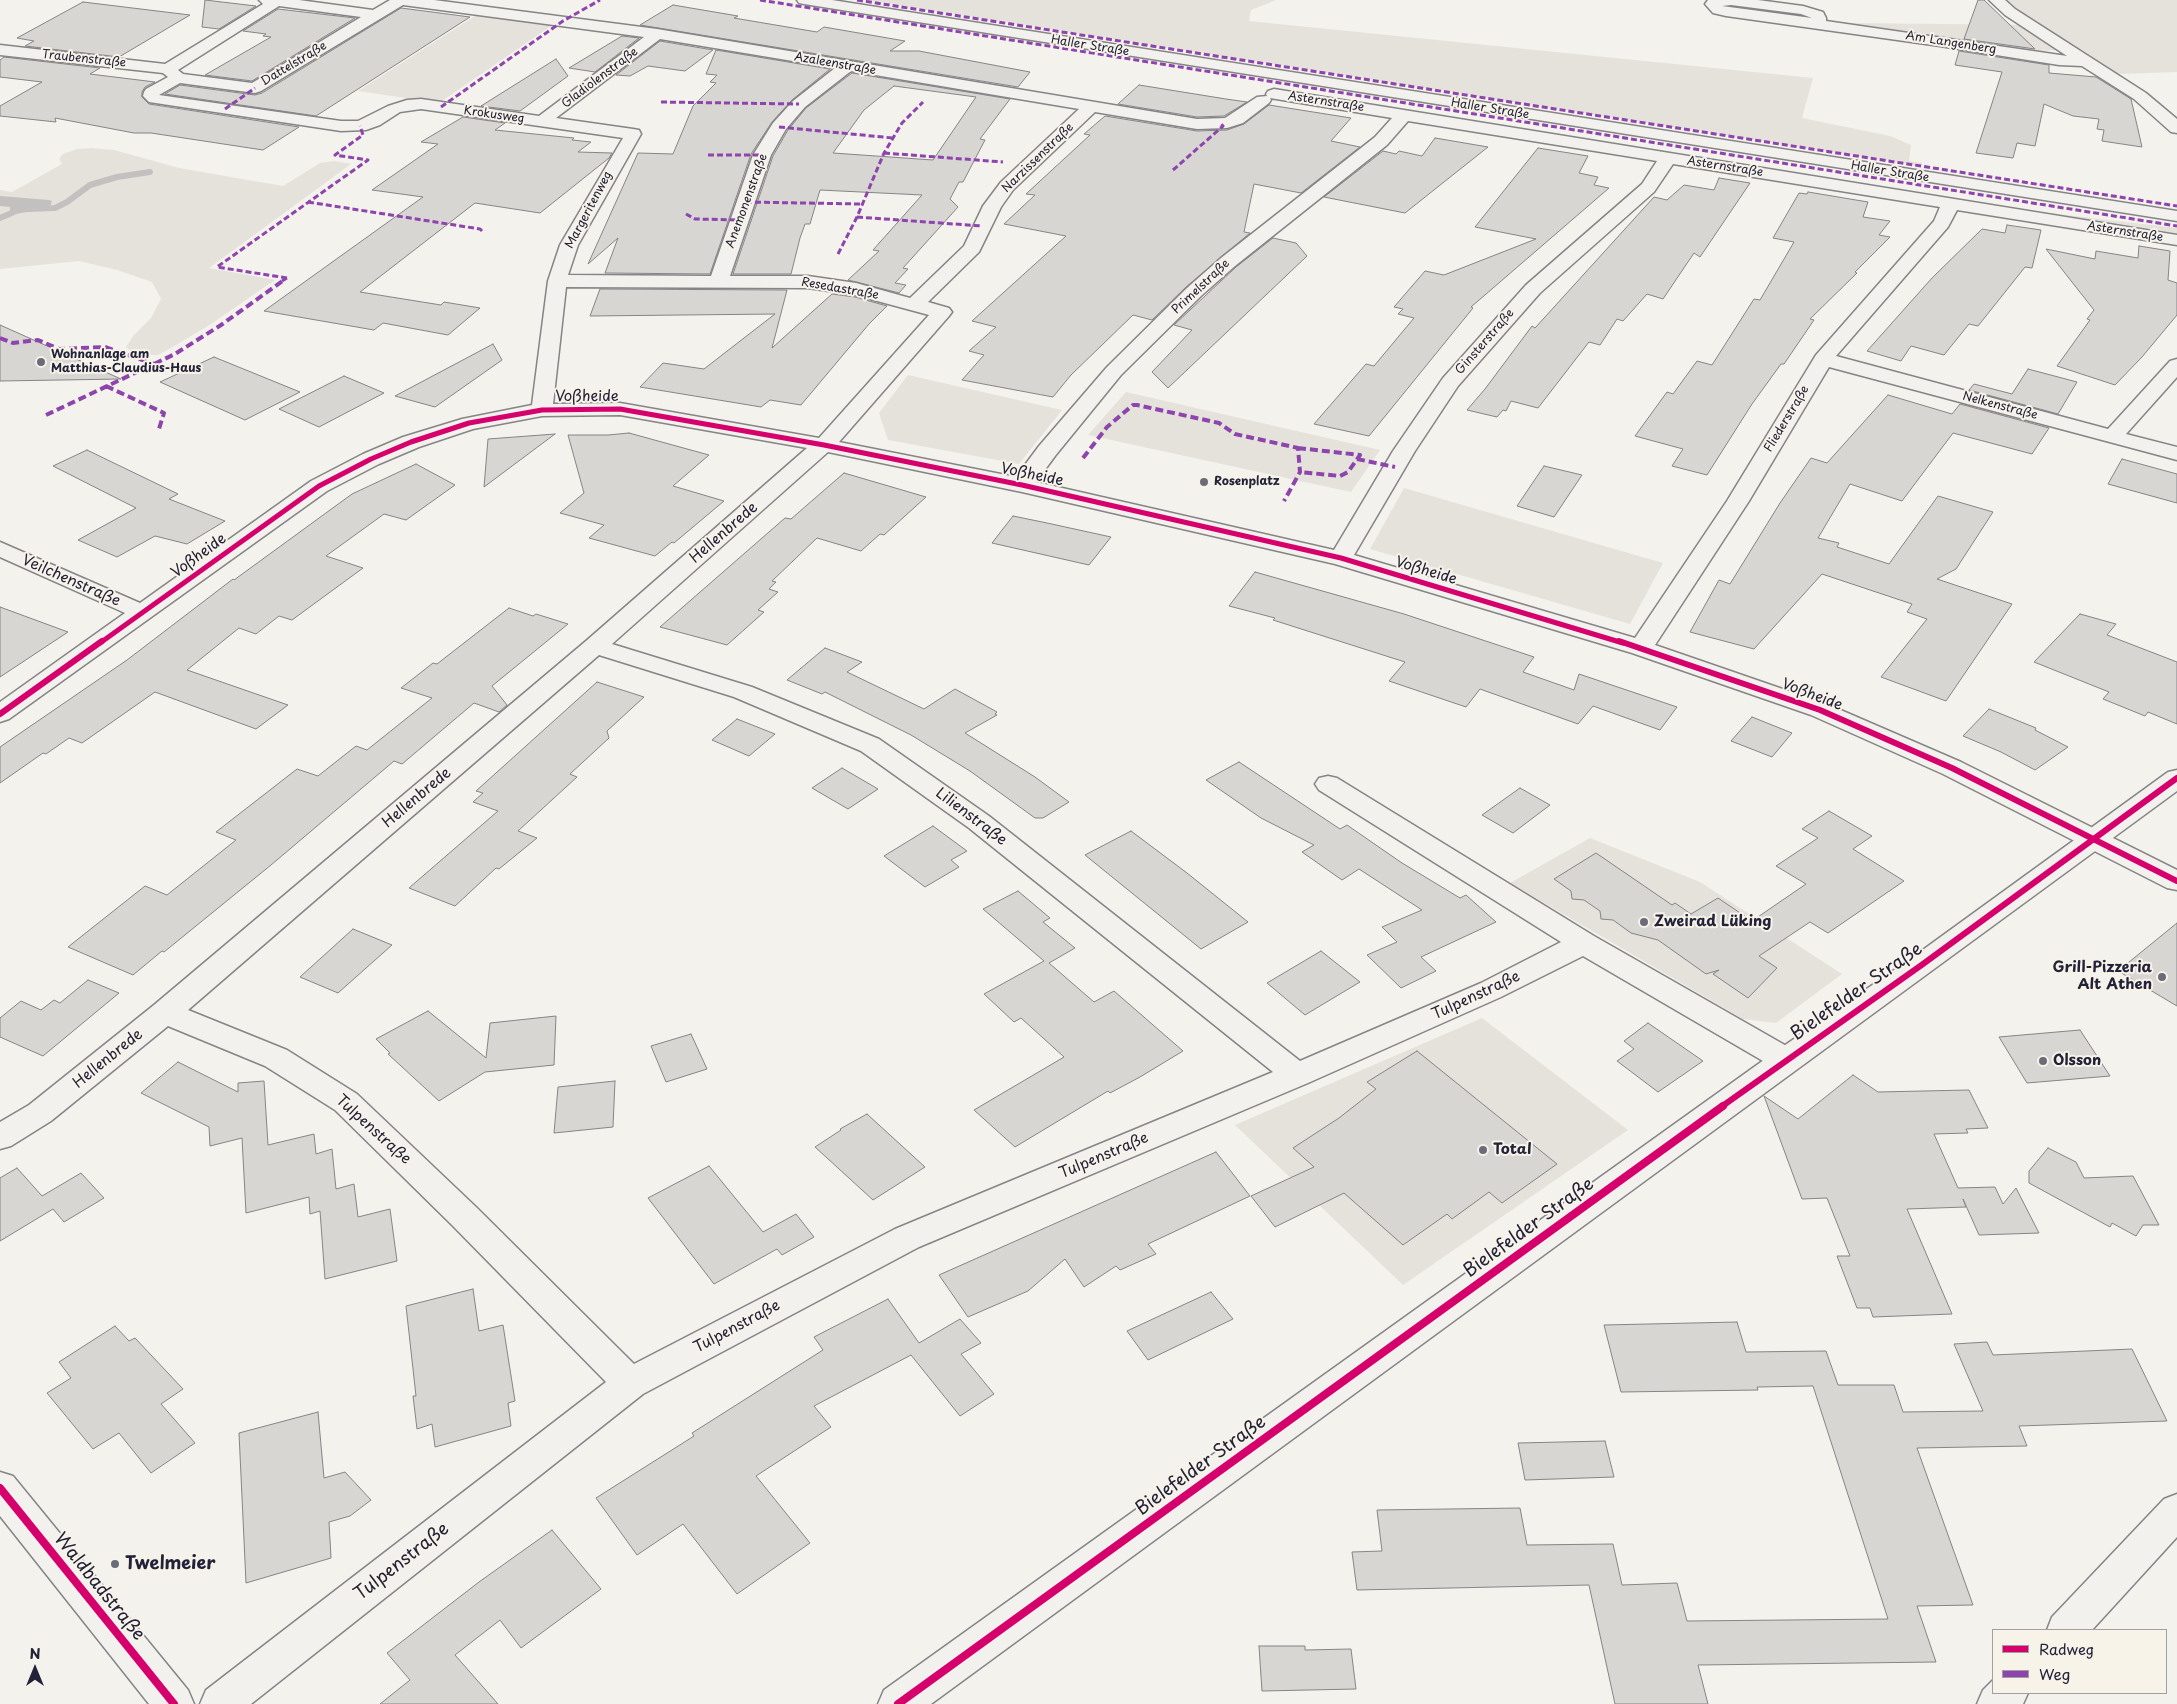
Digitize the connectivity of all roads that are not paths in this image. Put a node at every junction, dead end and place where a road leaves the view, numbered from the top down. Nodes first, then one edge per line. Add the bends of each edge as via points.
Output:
1 (400, 0) edge
2 (804, 0) edge
3 (1996, 0) edge
4 (271, 1) edge
5 (376, 15) junction
6 (1817, 24) junction
7 (657, 34) junction
8 (0, 50) edge
9 (2085, 61) junction
10 (848, 66) junction
11 (173, 73) junction
12 (1268, 97) joint
13 (1091, 107) junction
14 (1406, 114) junction
15 (542, 121) junction
16 (2177, 128) edge
17 (633, 134) joint
18 (1668, 158) junction
19 (1951, 203) junction
20 (2177, 216) edge
21 (2177, 240) edge
22 (718, 280) junction
23 (557, 281) junction
24 (914, 304) junction
25 (1823, 359) junction
26 (2177, 365) edge
27 (542, 410) junction
28 (2113, 436) junction
29 (824, 445) junction
30 (2177, 454) edge
31 (1022, 485) junction
32 (0, 549) edge
33 (1341, 558) junction
34 (142, 612) junction
35 (596, 646) junction
36 (1641, 648) junction
37 (0, 714) edge
38 (2177, 778) edge
39 (1328, 784) dead end
40 (2092, 840) junction
41 (2177, 882) edge
42 (1584, 943) junction
43 (165, 1013) junction
44 (1786, 1060) junction
45 (1298, 1076) junction
46 (0, 1137) edge
47 (630, 1383) junction
48 (0, 1488) edge
49 (2177, 1511) edge
50 (2067, 1629) edge
51 (2007, 1694) edge
52 (174, 1704) edge
53 (220, 1704) edge
54 (898, 1704) edge
55 (1997, 1704) edge

1 - 5 street, Dattelstraße
1 - 7 street, Azaleenstraße
2 - 20 street, Haller Straße
3 - 9 street
4 - 5 street
4 - 11 street
5 - 11 street, Dattelstraße via 255,88
6 - 6 street, Am Langenberg via 1726,12 1712,4 1722,0 1803,10 1818,15
6 - 9 street, Am Langenberg via 2058,60
7 - 10 street, Azaleenstraße
7 - 15 street, Gladiolenstraße
8 - 11 street, Traubenstraße
9 - 16 street via 2140,96
10 - 13 street, Azaleenstraße
10 - 22 street, Anemonenstraße via 799,104 779,126 762,155
11 - 15 street, Krokusweg via 151,96 340,126 360,126 394,108 421,104
12 - 13 street, Azaleenstraße via 1237,119 1214,125
12 - 14 street, Asternstraße
13 - 24 street, Narzissenstraße via 1007,186 992,206 972,248
14 - 18 street, Asternstraße
14 - 31 street, Primelstraße via 1381,141 1194,292 1114,371
15 - 17 street, Krokusweg
17 - 23 street, Margeritenweg via 569,245
18 - 19 street, Asternstraße
18 - 33 street, Ginsterstraße via 1648,188 1532,289 1450,382 1404,451
19 - 21 street, Asternstraße
19 - 25 street, Fliederstraße via 1942,223
22 - 23 street, Resedastraße
22 - 24 street, Resedastraße via 808,282
23 - 27 street, Margeritenweg
24 - 29 street, Resedastraße via 942,312
25 - 28 street, Nelkenstraße
25 - 36 street, Fliederstraße via 1738,501
26 - 28 street
27 - 29 street, Voßheide via 620,409
27 - 34 street, Voßheide via 469,423 411,442 344,472 319,486
28 - 30 street, Nelkenstraße
29 - 31 street, Voßheide
29 - 35 street, Hellenbrede
31 - 33 street, Voßheide
32 - 34 street, Veilchenstraße
33 - 36 street, Voßheide
34 - 37 street, Voßheide
35 - 43 street, Hellenbrede
35 - 45 street, Lilienstraße via 743,692 870,744 979,822
36 - 40 street, Voßheide via 1820,710 1952,768
38 - 40 street, Bielefelder Straße
39 - 42 street
40 - 41 street, Voßheide
40 - 44 street, Bielefelder Straße
42 - 44 street
42 - 45 street, Tulpenstraße via 1491,990
43 - 46 street, Hellenbrede via 40,1113
43 - 47 street, Tulpenstraße via 276,1058 346,1102
44 - 54 street, Bielefelder Straße
45 - 47 street, Tulpenstraße via 907,1238
47 - 53 street, Tulpenstraße
48 - 52 street, Waldbadstraße
49 - 50 street
51 - 55 street

